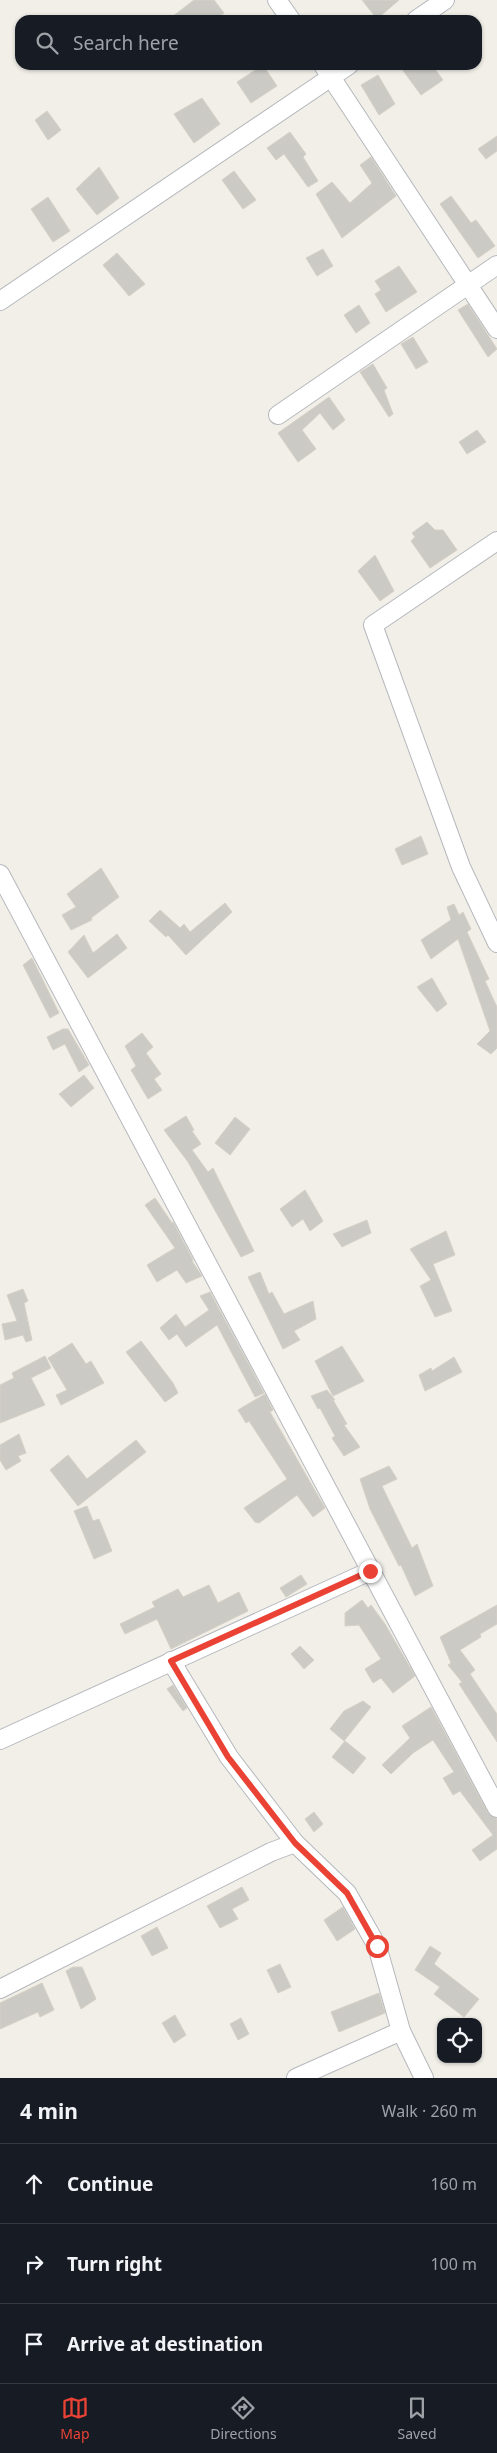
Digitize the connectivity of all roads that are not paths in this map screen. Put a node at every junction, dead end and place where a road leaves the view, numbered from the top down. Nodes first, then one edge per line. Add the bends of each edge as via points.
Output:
1 (277, 0) edge
2 (445, 0) edge
3 (288, 15) edge
4 (423, 15) edge
5 (327, 71) edge
6 (497, 265) edge
7 (467, 286) junction
8 (0, 301) edge
9 (497, 329) edge
10 (278, 415) dead end
11 (497, 541) edge
12 (0, 874) edge
13 (497, 943) edge
14 (370, 1571) junction
15 (171, 1661) junction
16 (0, 1740) edge
17 (497, 1808) edge
18 (295, 1843) junction
19 (0, 1989) edge
20 (401, 2031) junction
21 (296, 2078) edge
22 (424, 2078) edge

1 - 3 street
2 - 4 street
5 - 7 street
5 - 8 street
6 - 7 street
7 - 9 street
7 - 10 street
11 - 13 street via 373,625 460,867
12 - 14 street
14 - 15 street
14 - 17 street
15 - 16 street
15 - 18 street via 228,1757
18 - 19 street via 271,1852
18 - 20 street via 347,1893 377,1946
20 - 21 street
20 - 22 street

